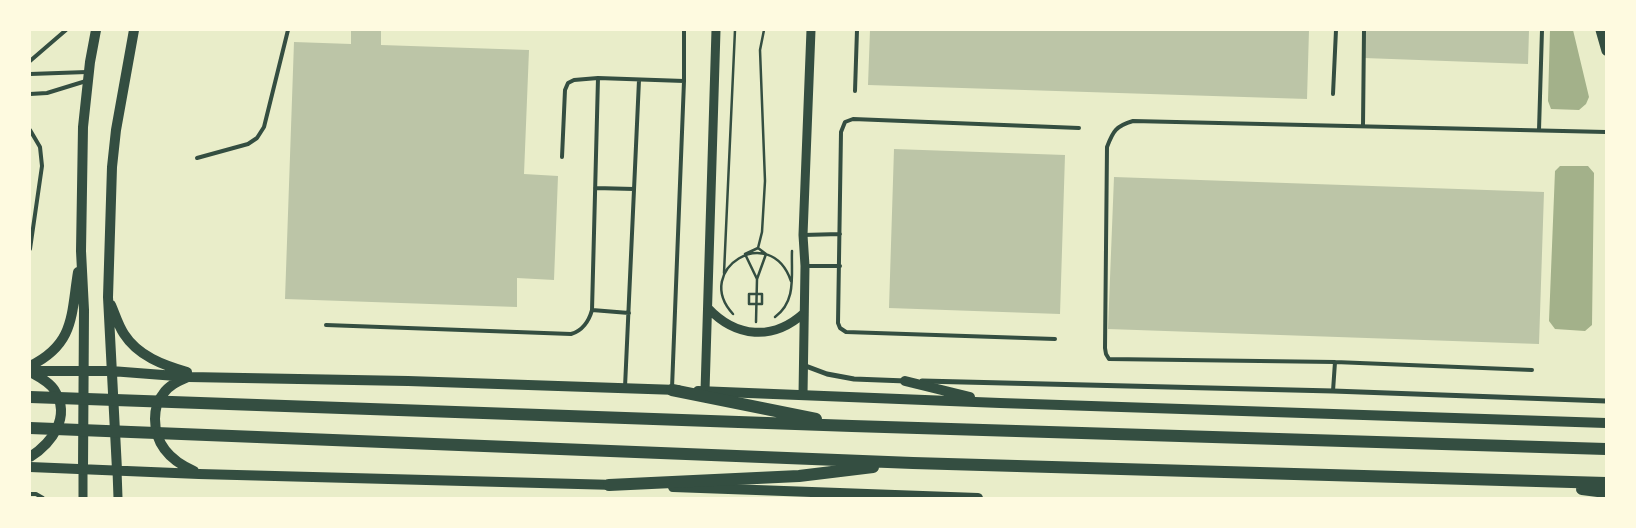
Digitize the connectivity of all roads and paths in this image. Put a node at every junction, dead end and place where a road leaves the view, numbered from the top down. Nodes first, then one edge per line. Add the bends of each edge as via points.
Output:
1 (66, 30) edge
2 (96, 30) edge
3 (134, 30) edge
4 (288, 30) edge
5 (684, 30) edge
6 (716, 30) edge
7 (735, 30) edge
8 (764, 30) edge
9 (811, 30) edge
10 (856, 30) edge
11 (1336, 30) edge
12 (1364, 30) edge
13 (1542, 30) edge
14 (1600, 30) edge
15 (1606, 51) edge
16 (30, 61) edge
17 (30, 74) edge
18 (89, 76) junction
19 (598, 78) junction
20 (639, 80) junction
21 (684, 81) junction
22 (855, 91) dead end
23 (30, 94) edge
24 (1333, 94) dead end
25 (1363, 126) junction
26 (1079, 128) dead end
27 (30, 130) edge
28 (1539, 130) junction
29 (1606, 132) edge
30 (562, 157) dead end
31 (197, 158) dead end
32 (595, 188) junction
33 (634, 189) junction
34 (840, 234) junction
35 (804, 235) junction
36 (30, 248) edge
37 (758, 248) junction
38 (81, 251) junction
39 (746, 254) junction
40 (766, 254) junction
41 (805, 266) junction
42 (840, 266) junction
43 (724, 274) junction
44 (757, 279) junction
45 (756, 294) junction
46 (108, 297) junction
47 (756, 304) junction
48 (708, 308) junction
49 (592, 310) junction
50 (629, 313) junction
51 (804, 313) junction
52 (735, 316) dead end
53 (772, 319) dead end
54 (751, 322) dead end
55 (756, 322) junction
56 (762, 322) dead end
57 (326, 325) dead end
58 (1055, 339) dead end
59 (1335, 362) junction
60 (804, 365) junction
61 (30, 366) edge
62 (1532, 370) dead end
63 (84, 371) junction
64 (30, 372) edge
65 (111, 372) junction
66 (189, 377) junction
67 (202, 377) junction
68 (906, 381) junction
69 (625, 389) junction
70 (672, 390) junction
71 (704, 391) junction
72 (1333, 391) junction
73 (803, 394) junction
74 (30, 397) edge
75 (1606, 401) edge
76 (1000, 403) junction
77 (1606, 423) edge
78 (852, 426) junction
79 (30, 428) edge
80 (1606, 449) edge
81 (30, 457) edge
82 (913, 462) junction
83 (30, 467) edge
84 (83, 469) junction
85 (117, 470) junction
86 (198, 474) junction
87 (1512, 479) junction
88 (1606, 483) edge
89 (609, 485) junction
90 (1606, 492) edge
91 (30, 494) edge
92 (43, 498) edge
93 (83, 498) edge
94 (118, 498) edge
95 (978, 498) edge

1 - 16 lane
2 - 18 main road
3 - 46 main road via 112,167
4 - 31 lane via 264,127 257,138 248,144
5 - 21 lane
6 - 48 street
7 - 43 path
8 - 37 path via 760,50 765,181
9 - 35 street
10 - 22 lane
11 - 24 lane
12 - 25 lane
13 - 28 lane
14 - 15 street
17 - 18 lane
18 - 23 lane via 47,94
18 - 38 main road via 83,127
19 - 20 lane
19 - 30 lane via 568,83
19 - 32 lane
20 - 21 lane
20 - 33 lane
21 - 70 lane
25 - 28 lane
25 - 59 lane via 1133,120 1115,129 1108,147 1105,348 1109,359
26 - 34 lane via 848,120 841,127
27 - 36 lane via 40,147 42,166
28 - 29 lane
32 - 33 lane
32 - 49 lane
33 - 50 lane
34 - 35 lane
34 - 42 lane
35 - 41 street
37 - 39 path
37 - 40 path
38 - 61 main road via 66,333 56,350
38 - 63 main road
39 - 40 path
39 - 43 path via 733,262
39 - 44 path
40 - 44 path
40 - 53 path via 788,272 792,291 784,310
41 - 42 lane
41 - 51 street
42 - 58 lane via 838,323 846,332
43 - 52 path via 722,297
44 - 45 path
45 - 47 path
45 - 47 path via 762,294 762,304
45 - 47 path via 749,294 749,304
46 - 65 main road
46 - 67 main road via 122,332 136,349 158,362
47 - 55 path
48 - 51 street via 729,326 756,332 782,328
48 - 71 street
49 - 50 lane
49 - 57 lane via 584,325 571,334
50 - 69 lane
51 - 60 street
54 - 55 path
55 - 56 path
59 - 62 lane
59 - 72 lane
60 - 68 street via 854,379
60 - 73 street
63 - 64 main road
63 - 65 main road
63 - 84 main road
64 - 81 main road via 55,390 61,412 55,434
65 - 66 main road
65 - 85 main road
66 - 67 main road
66 - 86 main road via 163,393 158,401 155,423 160,445 184,467
67 - 69 main road
68 - 72 street
68 - 76 main road
69 - 70 main road
70 - 71 main road
70 - 78 highway
71 - 73 main road
72 - 75 street
73 - 76 main road
74 - 78 highway
76 - 77 main road
78 - 80 highway
79 - 82 highway
82 - 87 highway
82 - 89 highway via 799,476
83 - 84 main road
84 - 85 main road
84 - 93 street
85 - 86 main road
85 - 94 street
86 - 89 main road
87 - 88 highway
87 - 90 highway
89 - 95 main road
91 - 92 lane

